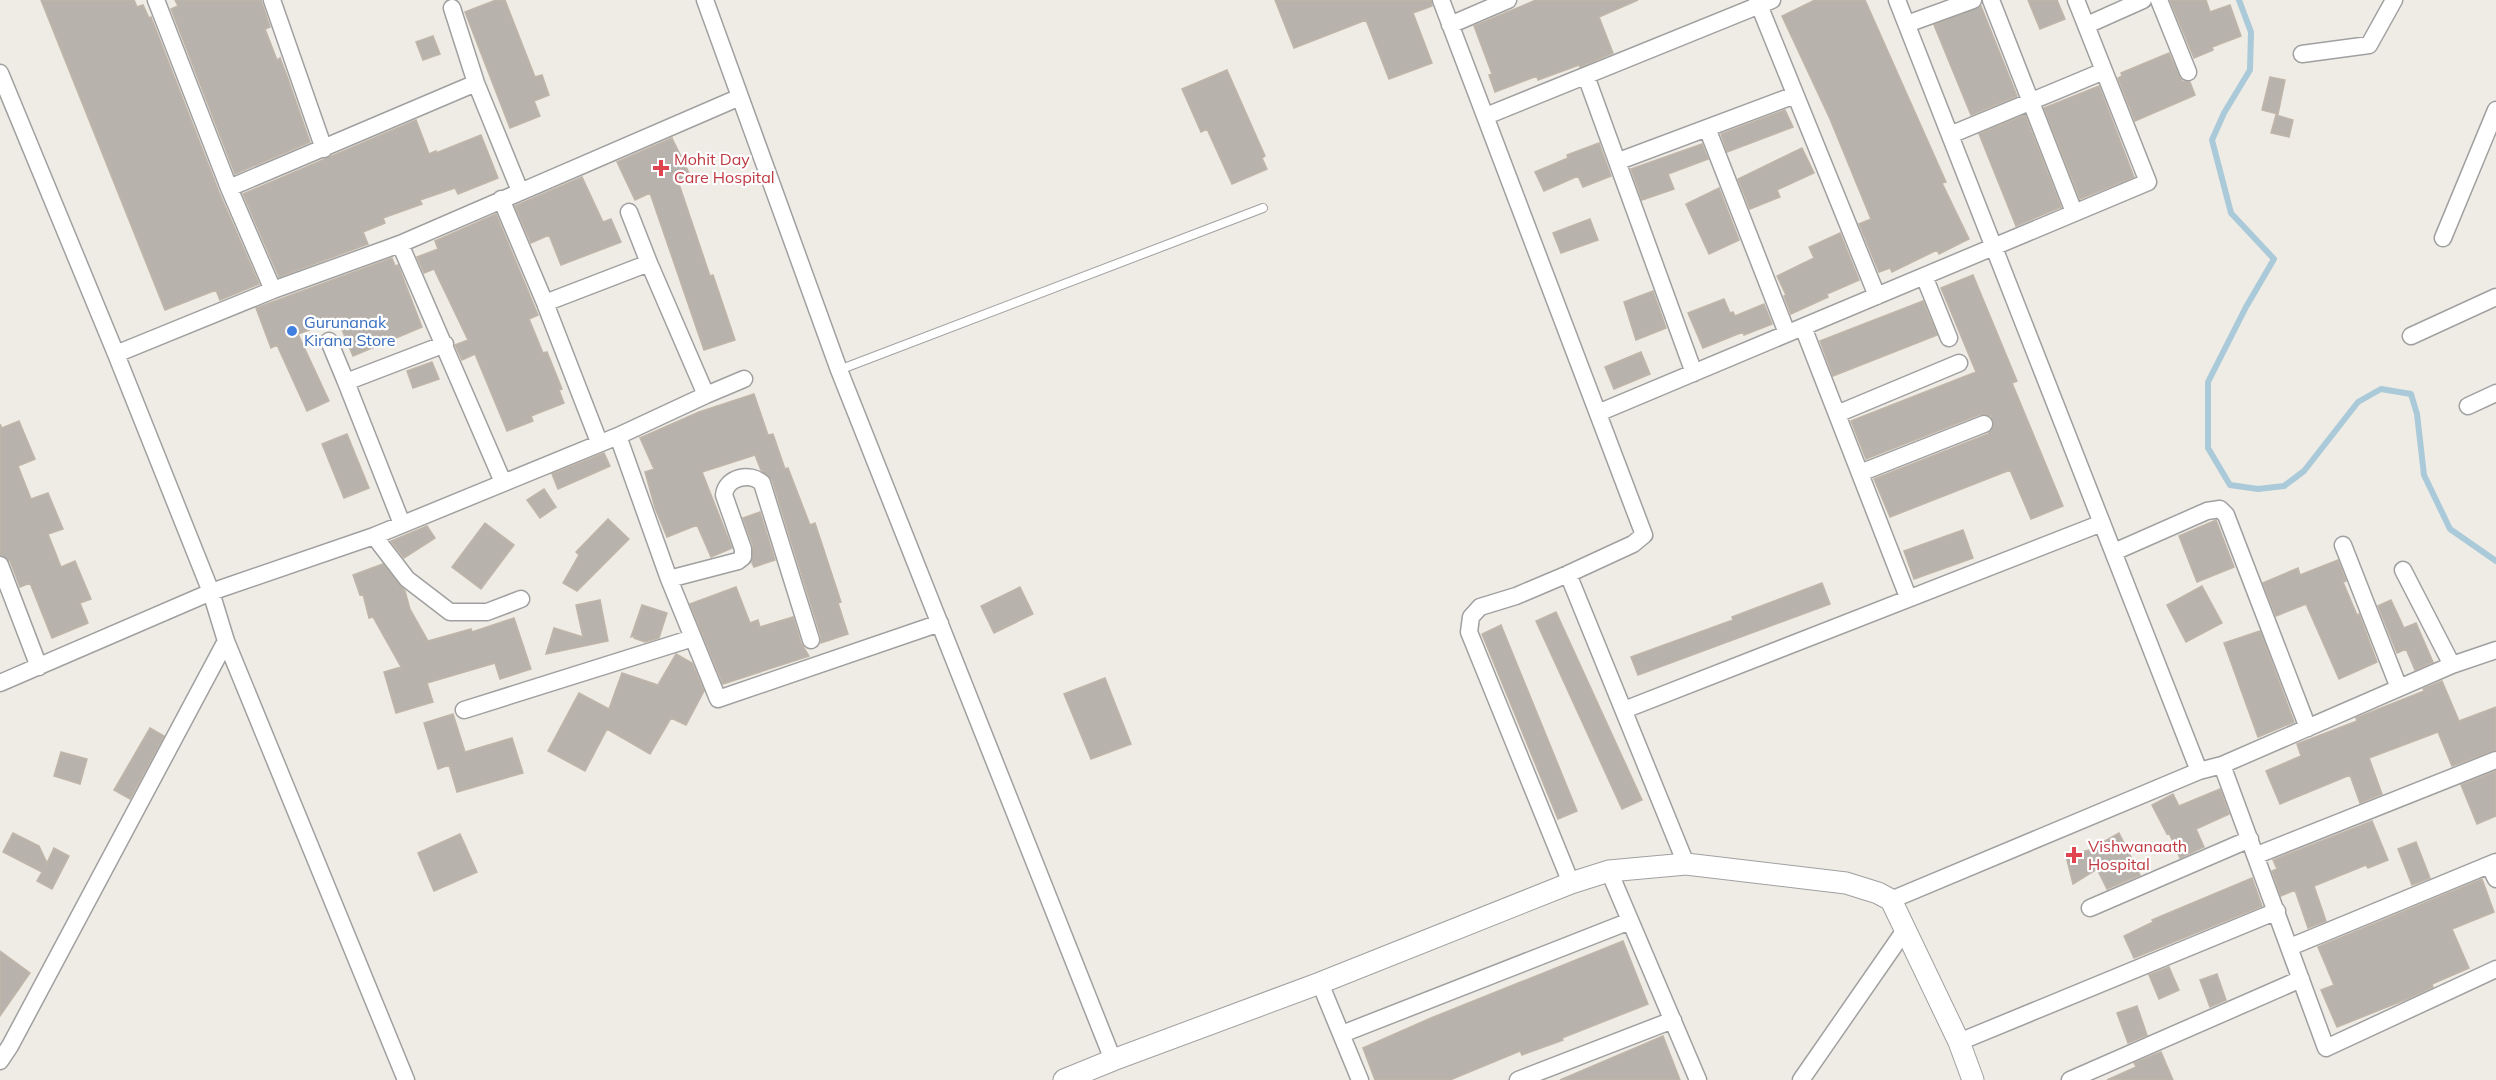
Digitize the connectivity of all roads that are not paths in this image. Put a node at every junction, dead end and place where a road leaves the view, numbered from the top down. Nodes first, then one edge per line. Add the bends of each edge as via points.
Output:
1 (156, 0) edge
2 (272, 0) edge
3 (705, 0) edge
4 (1441, 0) edge
5 (1508, 0) edge
6 (1897, 0) edge
7 (1973, 0) edge
8 (1991, 0) edge
9 (2076, 0) edge
10 (2143, 0) edge
11 (2159, 0) edge
12 (2392, 1) edge
13 (1763, 2) edge
14 (452, 8) dead end
15 (1907, 24) junction
16 (1450, 25) junction
17 (2087, 25) junction
18 (2302, 54) dead end
19 (2104, 71) junction
20 (2188, 72) dead end
21 (0, 73) edge
22 (1586, 76) junction
23 (476, 83) junction
24 (1795, 95) junction
25 (740, 97) junction
26 (2031, 102) junction
27 (2496, 110) edge
28 (1486, 116) junction
29 (1707, 128) junction
30 (1950, 135) junction
31 (324, 149) junction
32 (1619, 161) junction
33 (229, 188) junction
34 (520, 191) junction
35 (501, 199) junction
36 (1263, 208) dead end
37 (628, 212) dead end
38 (2074, 212) junction
39 (2443, 238) dead end
40 (400, 244) junction
41 (1993, 247) junction
42 (649, 263) junction
43 (1924, 276) junction
44 (273, 290) junction
45 (1877, 296) junction
46 (2496, 297) edge
47 (545, 303) junction
48 (1803, 327) junction
49 (1787, 333) junction
50 (2411, 336) dead end
51 (1949, 338) dead end
52 (329, 341) dead end
53 (445, 344) junction
54 (116, 354) junction
55 (1959, 363) dead end
56 (839, 370) junction
57 (1694, 373) junction
58 (744, 379) dead end
59 (346, 382) junction
60 (2496, 393) edge
61 (706, 395) junction
62 (2468, 406) dead end
63 (1598, 413) junction
64 (1837, 414) junction
65 (1984, 424) dead end
66 (618, 436) junction
67 (599, 442) junction
68 (1860, 473) junction
69 (502, 482) junction
70 (2102, 523) junction
71 (402, 524) junction
72 (374, 536) junction
73 (2343, 545) dead end
74 (2114, 552) junction
75 (0, 565) edge
76 (2403, 570) dead end
77 (1568, 574) junction
78 (669, 579) junction
79 (211, 592) junction
80 (1908, 597) junction
81 (521, 599) dead end
82 (940, 624) junction
83 (693, 638) junction
84 (812, 639) dead end
85 (226, 641) junction
86 (2496, 650) edge
87 (2452, 664) junction
88 (39, 667) junction
89 (0, 683) edge
90 (2399, 688) junction
91 (464, 710) dead end
92 (1624, 710) junction
93 (2308, 728) junction
94 (2496, 760) edge
95 (2222, 765) junction
96 (2199, 771) junction
97 (2250, 839) junction
98 (2257, 855) junction
99 (1686, 864) junction
100 (2494, 869) edge
101 (1609, 871) junction
102 (1571, 883) junction
103 (1892, 900) junction
104 (2090, 908) dead end
105 (2277, 911) junction
106 (1630, 921) junction
107 (1905, 930) junction
108 (2290, 947) junction
109 (2496, 969) edge
110 (2301, 979) junction
111 (1320, 983) junction
112 (1672, 1020) junction
113 (1341, 1034) junction
114 (5, 1041) edge
115 (1959, 1042) junction
116 (1113, 1059) junction
117 (0, 1061) edge
118 (406, 1080) edge
119 (1064, 1080) edge
120 (1360, 1080) edge
121 (1518, 1080) edge
122 (1698, 1080) edge
123 (1801, 1080) edge
124 (1973, 1080) edge
125 (2070, 1080) edge

1 - 33 street
2 - 31 street
3 - 25 street
4 - 16 street
5 - 16 street
6 - 15 street
7 - 15 street
8 - 26 street
9 - 17 street
10 - 17 street
11 - 20 street
12 - 18 street via 2368,45
13 - 22 street
13 - 24 street
14 - 23 street
15 - 30 street
16 - 28 street
17 - 19 street
19 - 26 street
19 - 38 street via 2148,182
21 - 54 street
22 - 28 street
22 - 32 street
23 - 31 street
23 - 34 street
24 - 29 street
24 - 45 street
25 - 34 street
25 - 56 street
26 - 30 street
26 - 38 street
27 - 39 street
28 - 63 street
29 - 32 street
29 - 49 street
30 - 41 street
31 - 33 street
32 - 57 street
33 - 44 street
34 - 35 street
35 - 40 street
35 - 47 street
36 - 56 lane
37 - 42 street
38 - 41 street
40 - 44 street
40 - 53 street
41 - 43 street
41 - 70 street
42 - 47 street
42 - 61 street
43 - 45 street
43 - 51 street
44 - 54 street
45 - 48 street
46 - 50 street
47 - 67 street
48 - 49 street
48 - 64 street
49 - 57 street
52 - 59 street
53 - 59 street
53 - 69 street
54 - 79 street
55 - 64 street
56 - 82 street
57 - 63 street
58 - 61 street
59 - 71 street
60 - 62 street
61 - 66 street
63 - 77 street via 1644,535
64 - 68 street
65 - 68 street
66 - 67 street
66 - 78 street
67 - 69 street
68 - 80 street
69 - 71 street
70 - 74 street
70 - 80 street
71 - 72 street
72 - 79 street
72 - 81 street via 407,579 450,612 487,612
73 - 90 street
74 - 93 street via 2207,511 2220,509 2226,514
74 - 96 street
75 - 88 street
76 - 87 street
77 - 92 street
77 - 102 street via 1480,607 1471,617 1469,633
78 - 83 street
78 - 84 street via 743,557 724,488 730,482 755,477 762,483
79 - 85 street
79 - 88 street
80 - 92 street
82 - 83 street via 718,699
82 - 116 street
83 - 91 street
85 - 114 street
85 - 118 street
86 - 87 street
87 - 90 street
88 - 89 street
90 - 93 street
92 - 99 street
93 - 95 street
94 - 98 street
95 - 96 street
95 - 97 street
96 - 103 street
97 - 98 street
97 - 104 street
98 - 105 street
99 - 101 street
99 - 103 street via 1846,883
100 - 108 street
101 - 102 street
101 - 106 street
102 - 111 street
103 - 107 street
105 - 108 street
105 - 115 street
106 - 112 street
106 - 113 street
107 - 115 street
107 - 123 street
108 - 110 street
109 - 110 street via 2326,1048
110 - 125 street
111 - 113 street
111 - 116 street
112 - 121 street
112 - 122 street
113 - 120 street
114 - 117 street
115 - 124 street
116 - 119 street

